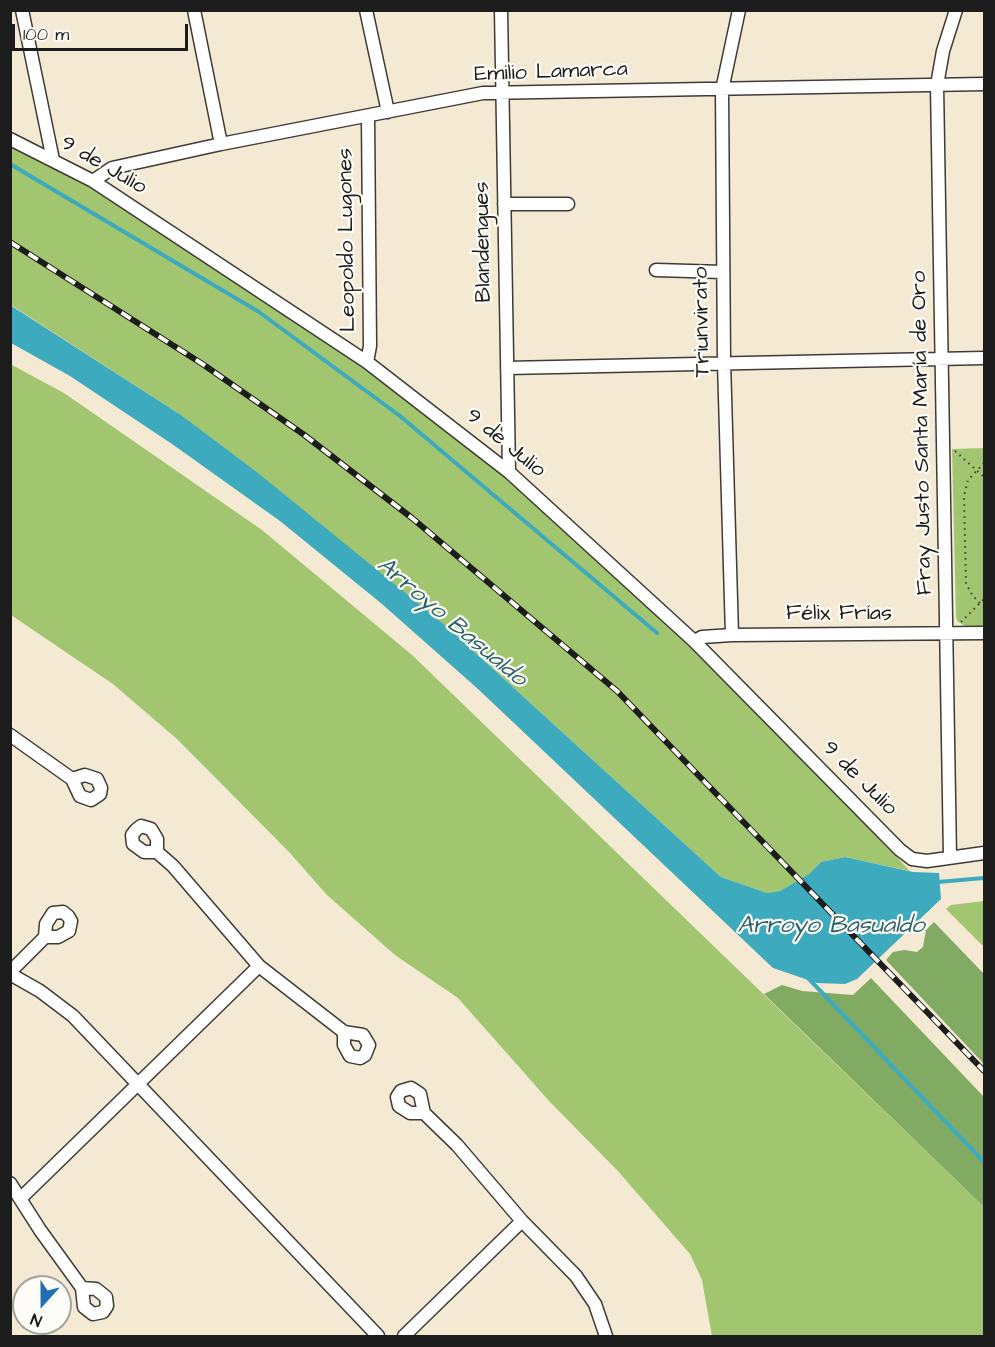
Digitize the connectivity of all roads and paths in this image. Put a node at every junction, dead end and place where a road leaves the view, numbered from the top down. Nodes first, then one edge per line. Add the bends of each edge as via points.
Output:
1 (22, 10) edge
2 (194, 10) edge
3 (366, 10) edge
4 (501, 10) edge
5 (739, 10) edge
6 (956, 10) edge
7 (984, 84) edge
8 (937, 85) junction
9 (722, 90) junction
10 (501, 94) junction
11 (388, 112) junction
12 (368, 117) junction
13 (10, 138) edge
14 (221, 144) junction
15 (53, 160) junction
16 (93, 181) junction
17 (504, 204) junction
18 (568, 204) dead end
19 (656, 270) dead end
20 (723, 272) junction
21 (943, 358) junction
22 (984, 358) edge
23 (367, 362) junction
24 (724, 362) junction
25 (507, 368) junction
26 (945, 442) junction
27 (984, 463) edge
28 (976, 470) junction
29 (509, 472) junction
30 (984, 477) edge
31 (984, 599) edge
32 (980, 603) junction
33 (984, 607) edge
34 (984, 633) edge
35 (948, 634) junction
36 (732, 635) junction
37 (694, 641) junction
38 (10, 735) edge
39 (72, 779) dead end
40 (157, 852) dead end
41 (984, 853) edge
42 (950, 857) junction
43 (45, 937) dead end
44 (259, 966) junction
45 (10, 973) edge
46 (344, 1032) dead end
47 (136, 1084) junction
48 (424, 1113) dead end
49 (10, 1183) edge
50 (21, 1198) junction
51 (522, 1221) junction
52 (82, 1288) dead end
53 (378, 1336) edge
54 (404, 1336) edge
55 (606, 1336) edge

1 - 15 street
2 - 14 street
3 - 11 street
4 - 10 street, Blandengues
5 - 9 street, Triunvirato
6 - 8 street, Fray Justo Santa María de Oro
7 - 8 street, Emilio Lamarca
8 - 9 street, Emilio Lamarca
8 - 21 street, Fray Justo Santa María de Oro
9 - 10 street, Emilio Lamarca
9 - 20 street, Triunvirato
10 - 11 street, Emilio Lamarca via 483,93
10 - 17 street, Blandengues
11 - 12 street, Emilio Lamarca
12 - 14 street, Emilio Lamarca
12 - 23 street, Leopoldo Lugones
13 - 15 street, 9 de Julio
14 - 16 street, Emilio Lamarca via 112,168
15 - 16 street, 9 de Julio
16 - 23 street, 9 de Julio
17 - 18 street
17 - 25 street, Blandengues
19 - 20 street
20 - 24 street, Triunvirato
21 - 22 street
21 - 24 street
21 - 26 street, Fray Justo Santa María de Oro
23 - 29 street, 9 de Julio
24 - 25 street
24 - 36 street, Triunvirato
25 - 29 street, Blandengues
26 - 28 path
26 - 35 street, Fray Justo Santa María de Oro
27 - 28 path
28 - 30 path
28 - 32 path via 963,496 966,583
29 - 37 street, 9 de Julio
31 - 32 path
32 - 33 path
32 - 35 path
34 - 35 street, Félix Frías
35 - 36 street, Félix Frías
35 - 42 street, Fray Justo Santa María de Oro
36 - 37 street, Félix Frías
37 - 42 street, 9 de Julio via 900,850 912,859
38 - 39 street
40 - 44 street via 187,881
41 - 42 street
43 - 45 street
44 - 46 street
44 - 47 street
45 - 47 street via 58,1003
47 - 50 street
47 - 53 street
48 - 51 street
49 - 50 street
50 - 52 street
51 - 54 street
51 - 55 street via 556,1253 587,1291

